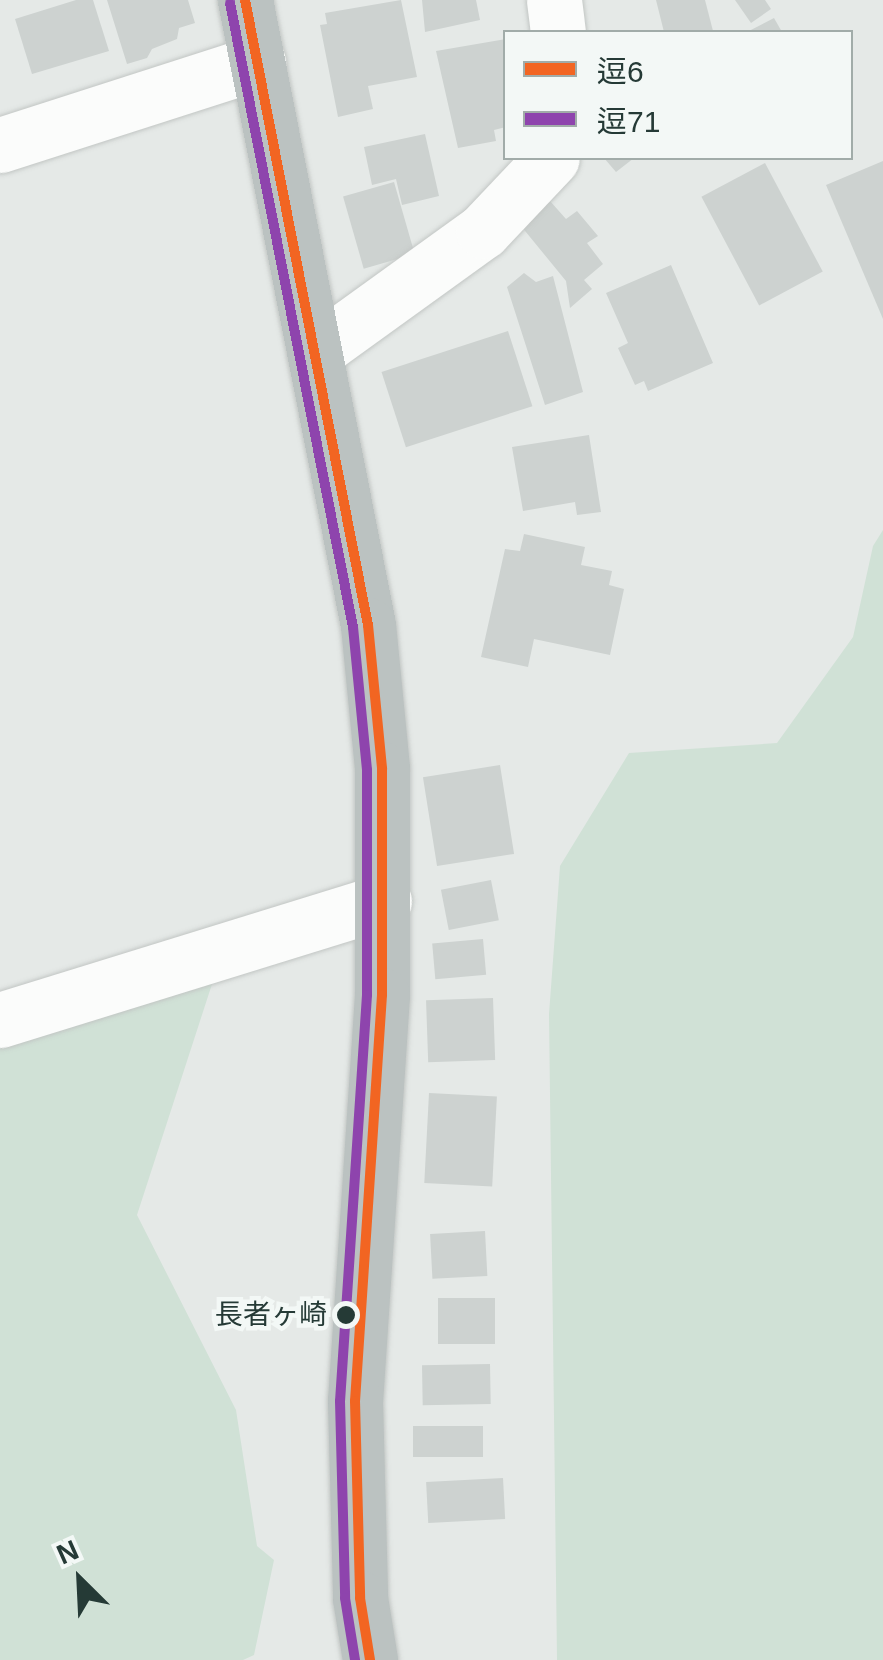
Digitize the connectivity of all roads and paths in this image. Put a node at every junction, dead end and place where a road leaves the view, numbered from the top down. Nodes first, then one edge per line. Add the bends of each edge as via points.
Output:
1 (246, 0) edge
2 (554, 0) edge
3 (558, 30) edge
4 (258, 62) junction
5 (0, 145) edge
6 (550, 160) edge
7 (318, 350) junction
8 (384, 901) junction
9 (0, 1020) edge
10 (370, 1660) edge

1 - 4 highway
2 - 3 street
4 - 5 street
4 - 7 highway
6 - 7 street via 483,231
7 - 8 highway via 368,625
8 - 9 street
8 - 10 highway via 355,1402 360,1598

